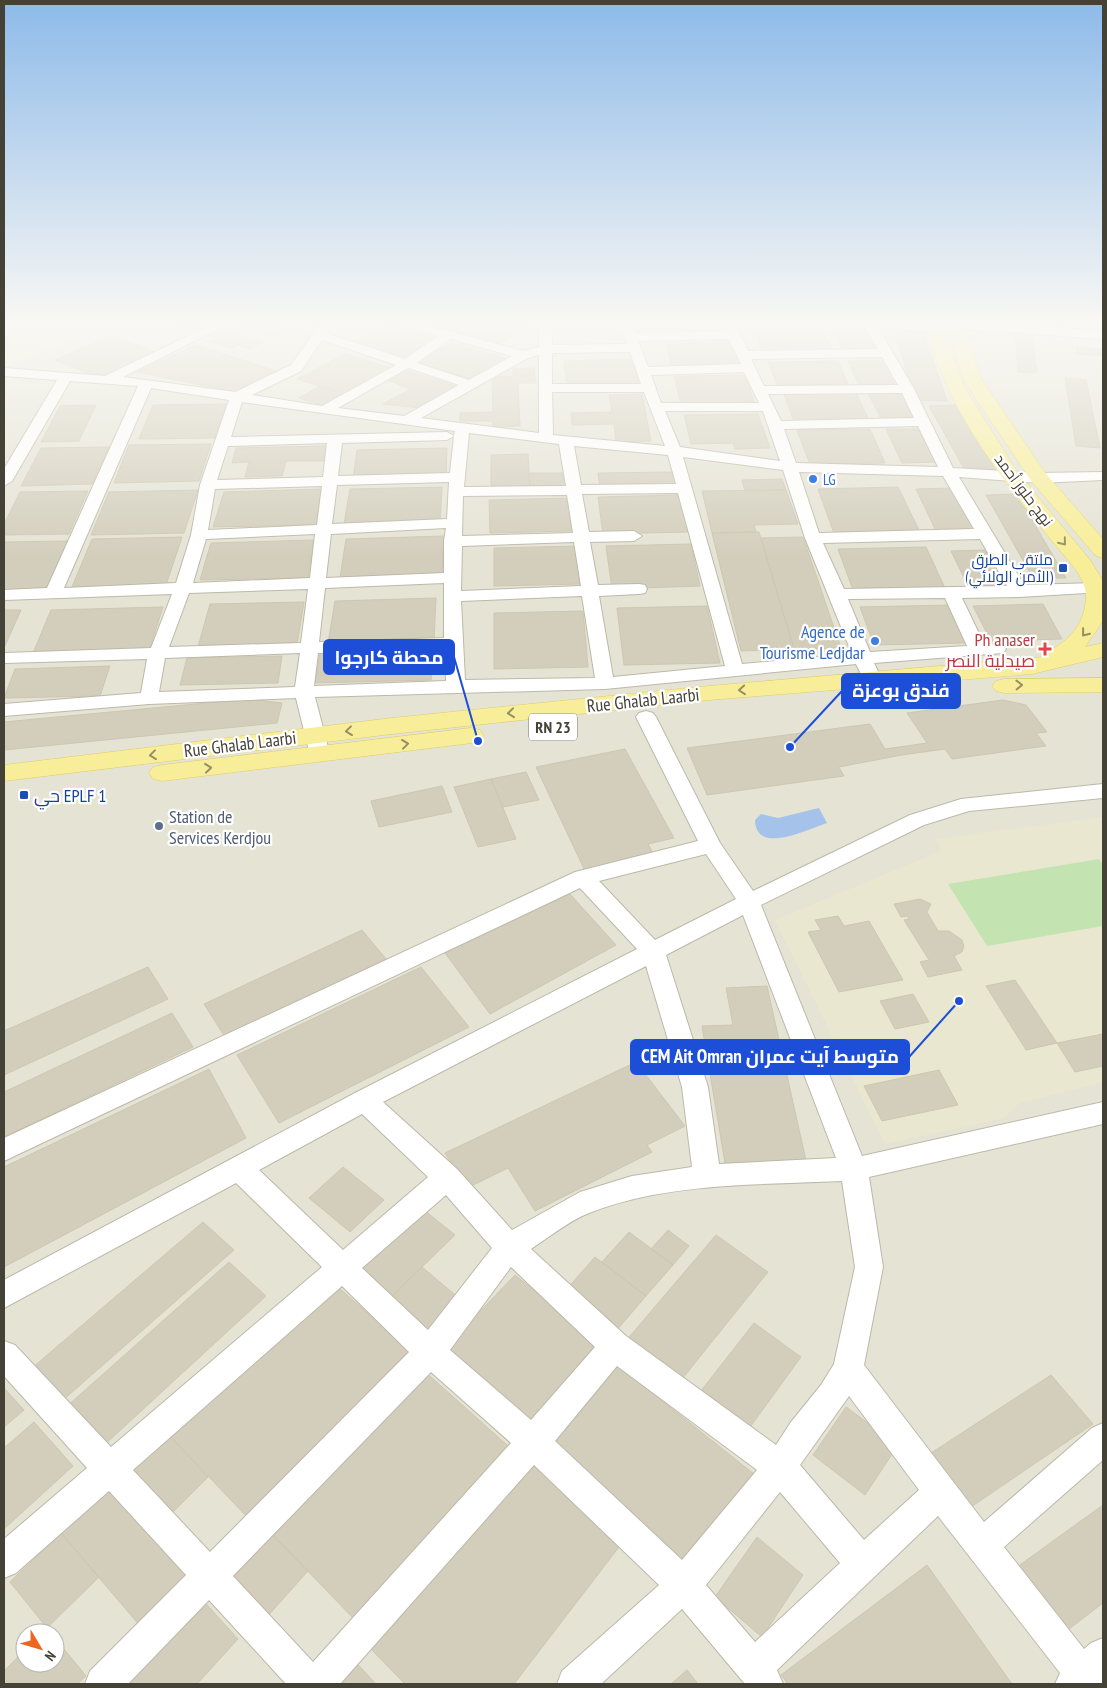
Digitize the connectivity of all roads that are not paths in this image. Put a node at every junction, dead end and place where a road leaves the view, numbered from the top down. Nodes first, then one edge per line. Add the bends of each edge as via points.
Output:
1 (52, 400) edge
2 (139, 400) edge
3 (236, 400) edge
4 (256, 400) edge
5 (342, 400) edge
6 (445, 400) edge
7 (546, 400) edge
8 (653, 400) edge
9 (763, 400) edge
10 (912, 400) edge
11 (963, 400) edge
12 (986, 400) edge
13 (766, 406) junction
14 (656, 407) junction
15 (324, 410) junction
16 (407, 420) junction
17 (923, 422) junction
18 (776, 425) junction
19 (462, 431) junction
20 (546, 438) junction
21 (335, 439) junction
22 (566, 441) junction
23 (222, 442) junction
24 (674, 451) junction
25 (791, 467) junction
26 (948, 472) junction
27 (1010, 476) junction
28 (1103, 476) edge
29 (1039, 478) junction
30 (4, 481) edge
31 (331, 482) junction
32 (208, 485) junction
33 (456, 485) junction
34 (683, 488) junction
35 (574, 490) junction
36 (453, 523) junction
37 (324, 529) junction
38 (985, 534) junction
39 (199, 535) junction
40 (634, 536) dead end
41 (581, 538) junction
42 (813, 538) junction
43 (452, 541) junction
44 (1103, 552) edge
45 (453, 578) junction
46 (316, 584) junction
47 (639, 589) dead end
48 (182, 590) junction
49 (591, 590) junction
50 (1019, 592) junction
51 (1101, 593) edge
52 (53, 594) junction
53 (838, 594) junction
54 (951, 594) junction
55 (4, 595) edge
56 (452, 596) junction
57 (453, 643) junction
58 (310, 647) junction
59 (997, 649) dead end
60 (978, 650) junction
61 (1103, 650) edge
62 (158, 654) junction
63 (4, 658) edge
64 (1032, 667) junction
65 (736, 670) junction
66 (871, 677) junction
67 (605, 683) junction
68 (1072, 684) junction
69 (1103, 685) edge
70 (456, 686) junction
71 (304, 692) junction
72 (1103, 692) edge
73 (149, 698) junction
74 (713, 701) junction
75 (4, 710) edge
76 (646, 717) junction
77 (318, 745) junction
78 (89, 772) junction
79 (4, 774) edge
80 (1103, 791) edge
81 (4, 792) edge
82 (711, 845) junction
83 (583, 877) junction
84 (750, 902) junction
85 (653, 952) junction
86 (364, 1100) junction
87 (1103, 1113) edge
88 (4, 1150) edge
89 (239, 1169) junction
90 (854, 1169) junction
91 (708, 1176) junction
92 (447, 1177) junction
93 (509, 1247) junction
94 (341, 1268) junction
95 (4, 1295) edge
96 (615, 1346) junction
97 (430, 1352) junction
98 (4, 1355) edge
99 (848, 1369) junction
100 (1103, 1440) edge
101 (532, 1442) junction
102 (780, 1467) junction
103 (111, 1470) junction
104 (940, 1492) junction
105 (981, 1546) junction
106 (4, 1561) edge
107 (863, 1564) junction
108 (209, 1575) junction
109 (684, 1585) junction
110 (1088, 1675) edge
111 (760, 1676) edge
112 (103, 1684) edge
113 (575, 1684) edge

1 - 30 street
2 - 52 street
3 - 23 street
4 - 15 street
5 - 15 street
6 - 16 street
7 - 20 street
8 - 14 street
9 - 13 street
10 - 17 street
11 - 27 main road, نهج حلوز أحمد
12 - 29 main road, نهج حلوز أحمد
13 - 14 street
13 - 18 street
14 - 24 street
15 - 16 street
16 - 19 street
17 - 18 street
17 - 26 street
18 - 25 street
19 - 20 street
19 - 21 street
19 - 33 street
20 - 22 street
21 - 23 street
21 - 31 street
22 - 24 street
22 - 35 street
23 - 32 street
24 - 25 street
24 - 34 street
25 - 26 street
25 - 42 street
26 - 27 street
26 - 38 street
27 - 29 street
27 -> 51 main road, نهج حلوز أحمد
28 - 29 street
29 - 44 main road, نهج حلوز أحمد
31 - 32 street
31 - 33 street
31 - 37 street
32 - 39 street
33 - 35 street
33 - 36 street
34 - 35 street
34 - 65 street
35 - 41 street
36 - 37 street
36 - 43 street
37 - 39 street
37 - 46 street
38 - 42 street
38 - 50 street
39 - 48 street
40 - 41 street
41 - 43 street
41 - 49 street
42 - 53 street
43 - 45 street
45 - 46 street
45 - 56 street
46 - 48 street
46 - 58 street
47 - 49 street
48 - 52 street
48 - 62 street
49 - 56 street
49 - 67 street
50 - 51 street
50 - 54 street
51 -> 64 main road via 1092,625 1079,641 1059,656
52 - 55 street
53 - 54 street
53 - 66 street
54 - 60 street
56 - 57 street
57 - 58 street
57 - 70 street
58 - 62 street
58 - 71 street
59 - 60 street
60 - 66 street
61 - 64 main road, Rue Ghalab Laarbi
62 - 63 street
62 - 73 street
64 - 66 main road, Rue Ghalab Laarbi
65 - 66 street
65 - 67 street
66 -> 68 main road, Rue Ghalab Laarbi / RN 23 via 978,687
66 - 74 main road, Rue Ghalab Laarbi / RN 23
67 - 70 street
68 - 69 main road, Rue Ghalab Laarbi / RN 23
68 - 72 main road
70 - 71 street
71 - 73 street
71 - 77 street
73 - 75 street
74 - 76 main road, Rue Ghalab Laarbi / RN 23
74 -> 77 main road, Rue Ghalab Laarbi
77 -> 76 main road, Rue Ghalab Laarbi / RN 23
76 - 82 street
77 - 78 main road, Rue Ghalab Laarbi / RN 23
78 - 79 main road, Rue Ghalab Laarbi
78 - 81 main road, Rue Ghalab Laarbi / RN 23
80 - 84 street via 968,804 917,820
82 - 83 street
82 - 84 street
83 - 85 street
83 - 88 street
84 - 85 street
84 - 90 street
85 - 86 street
85 - 91 street via 695,1087
86 - 89 street
86 - 92 street
87 - 90 street
89 - 94 street
89 - 95 street
90 - 91 street
90 - 99 street via 870,1266
91 - 93 street via 632,1188 580,1204
92 - 93 street
92 - 94 street
93 - 96 street
93 - 97 street
94 - 97 street
94 - 103 street
96 - 101 street
96 - 102 street
97 - 101 street
97 - 108 street
98 - 103 street
99 - 102 street
99 - 104 street
100 - 105 street
101 - 108 street via 324,1676 308,1682
101 - 109 street
102 - 107 street
102 - 109 street
103 - 106 street
103 - 108 street
104 - 105 street
104 - 107 street
105 - 110 street
107 - 111 street
108 - 112 street
109 - 111 street
109 - 113 street

